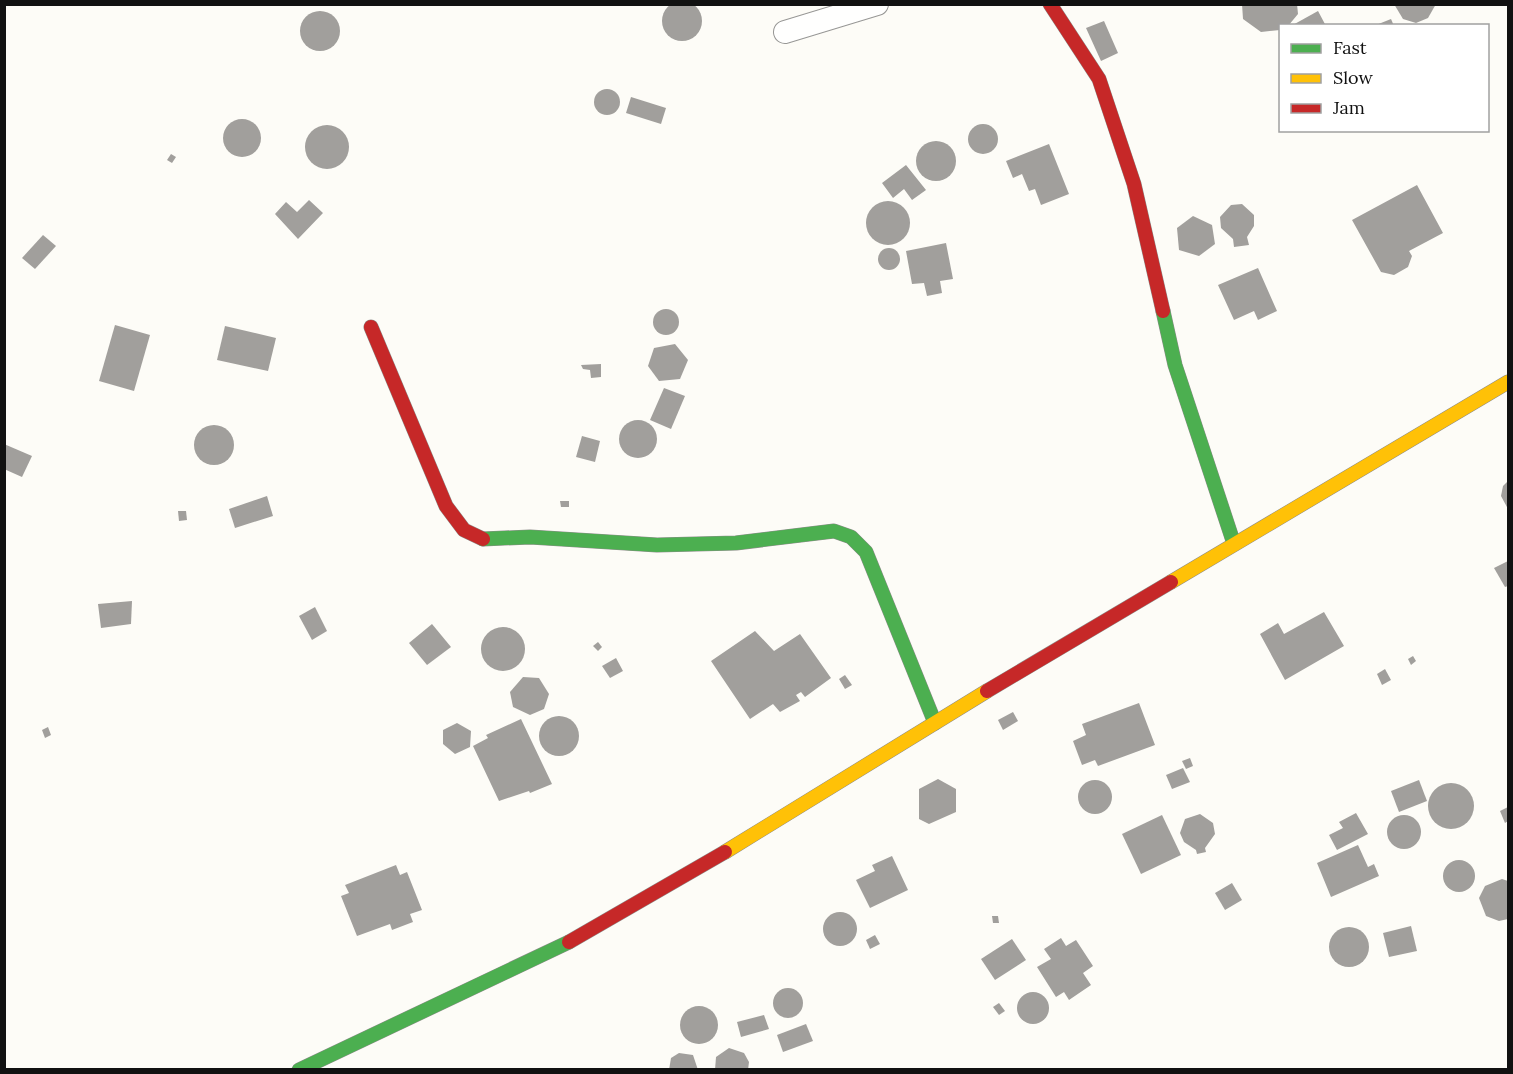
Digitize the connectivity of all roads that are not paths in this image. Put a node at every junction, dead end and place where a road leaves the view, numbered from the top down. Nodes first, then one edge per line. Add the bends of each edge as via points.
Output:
1 (877, 4) edge
2 (1050, 4) edge
3 (785, 32) dead end
4 (370, 327) dead end
5 (1509, 382) edge
6 (1234, 544) junction
7 (935, 723) junction
8 (299, 1070) edge

1 - 3 street
2 - 6 street via 1099,79 1116,126 1134,184 1175,365
4 - 7 street via 446,506 464,530 484,539 530,537 657,545 736,543 834,531 851,537 866,552
5 - 6 street
6 - 7 street
7 - 8 street via 579,937

